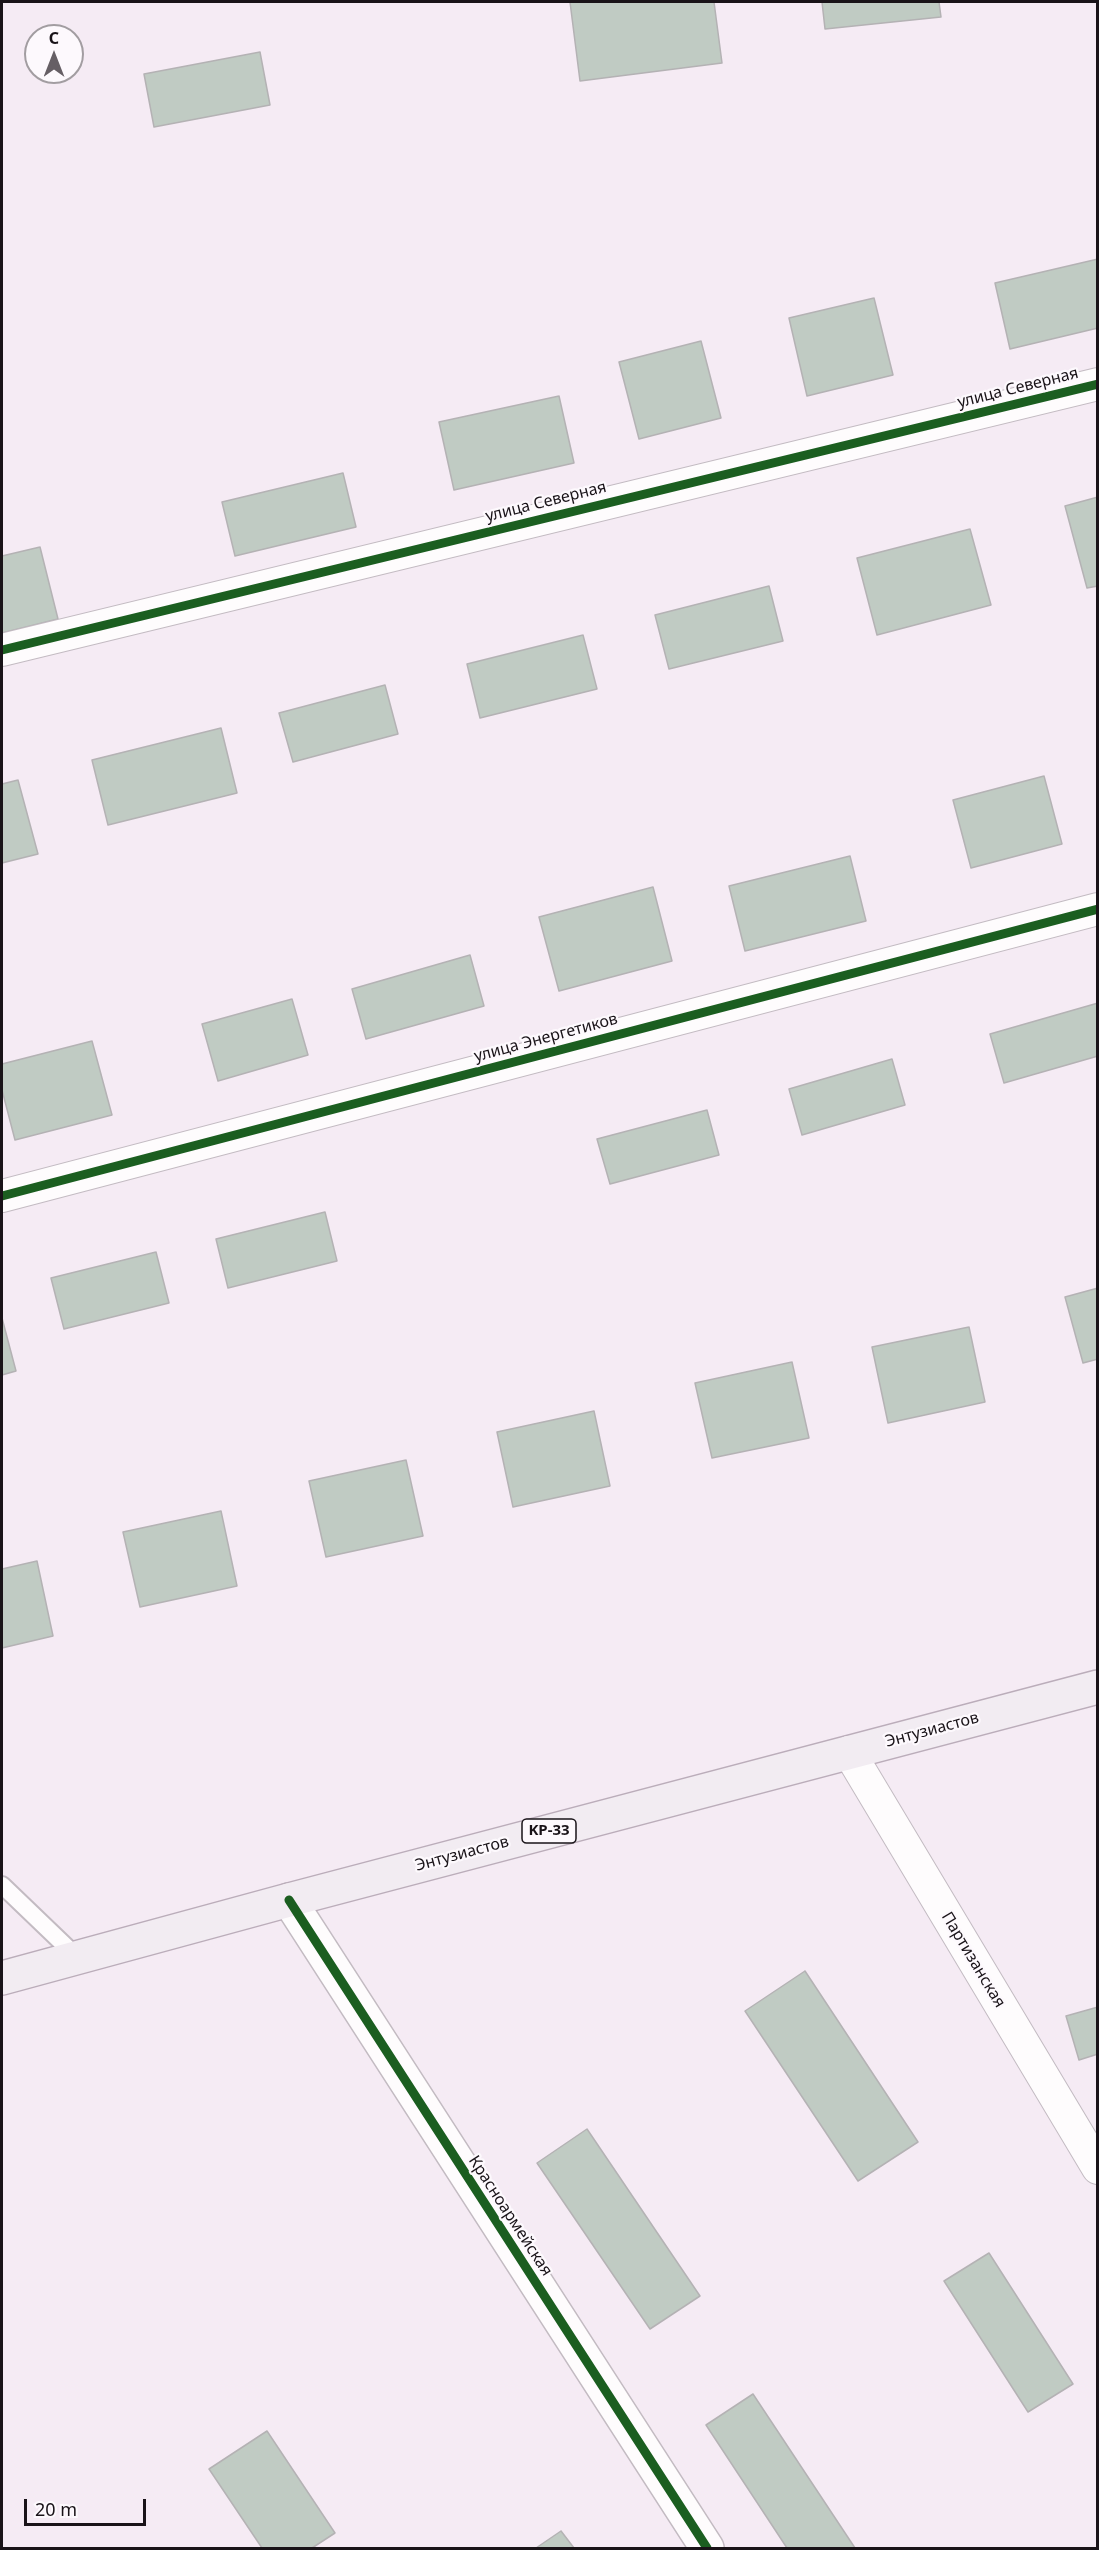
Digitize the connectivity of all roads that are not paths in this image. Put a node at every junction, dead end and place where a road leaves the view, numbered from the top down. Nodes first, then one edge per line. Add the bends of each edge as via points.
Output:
1 (1098, 384) edge
2 (2, 650) edge
3 (1098, 909) edge
4 (2, 1196) edge
5 (1098, 1687) edge
6 (849, 1752) junction
7 (2, 1885) edge
8 (289, 1900) junction
9 (78, 1958) junction
10 (2, 1978) edge
11 (1098, 2168) edge
12 (707, 2548) edge

1 - 2 street, улица Северная
3 - 4 street, улица Энергетиков
5 - 6 main road, Энтузиастов / KP-33
6 - 8 main road, Энтузиастов / KP-33
6 - 11 street, Партизанская
7 - 9 lane
8 - 9 main road, Энтузиастов / KP-33
8 - 12 street, Красноармейская
9 - 10 main road, Энтузиастов / KP-33

